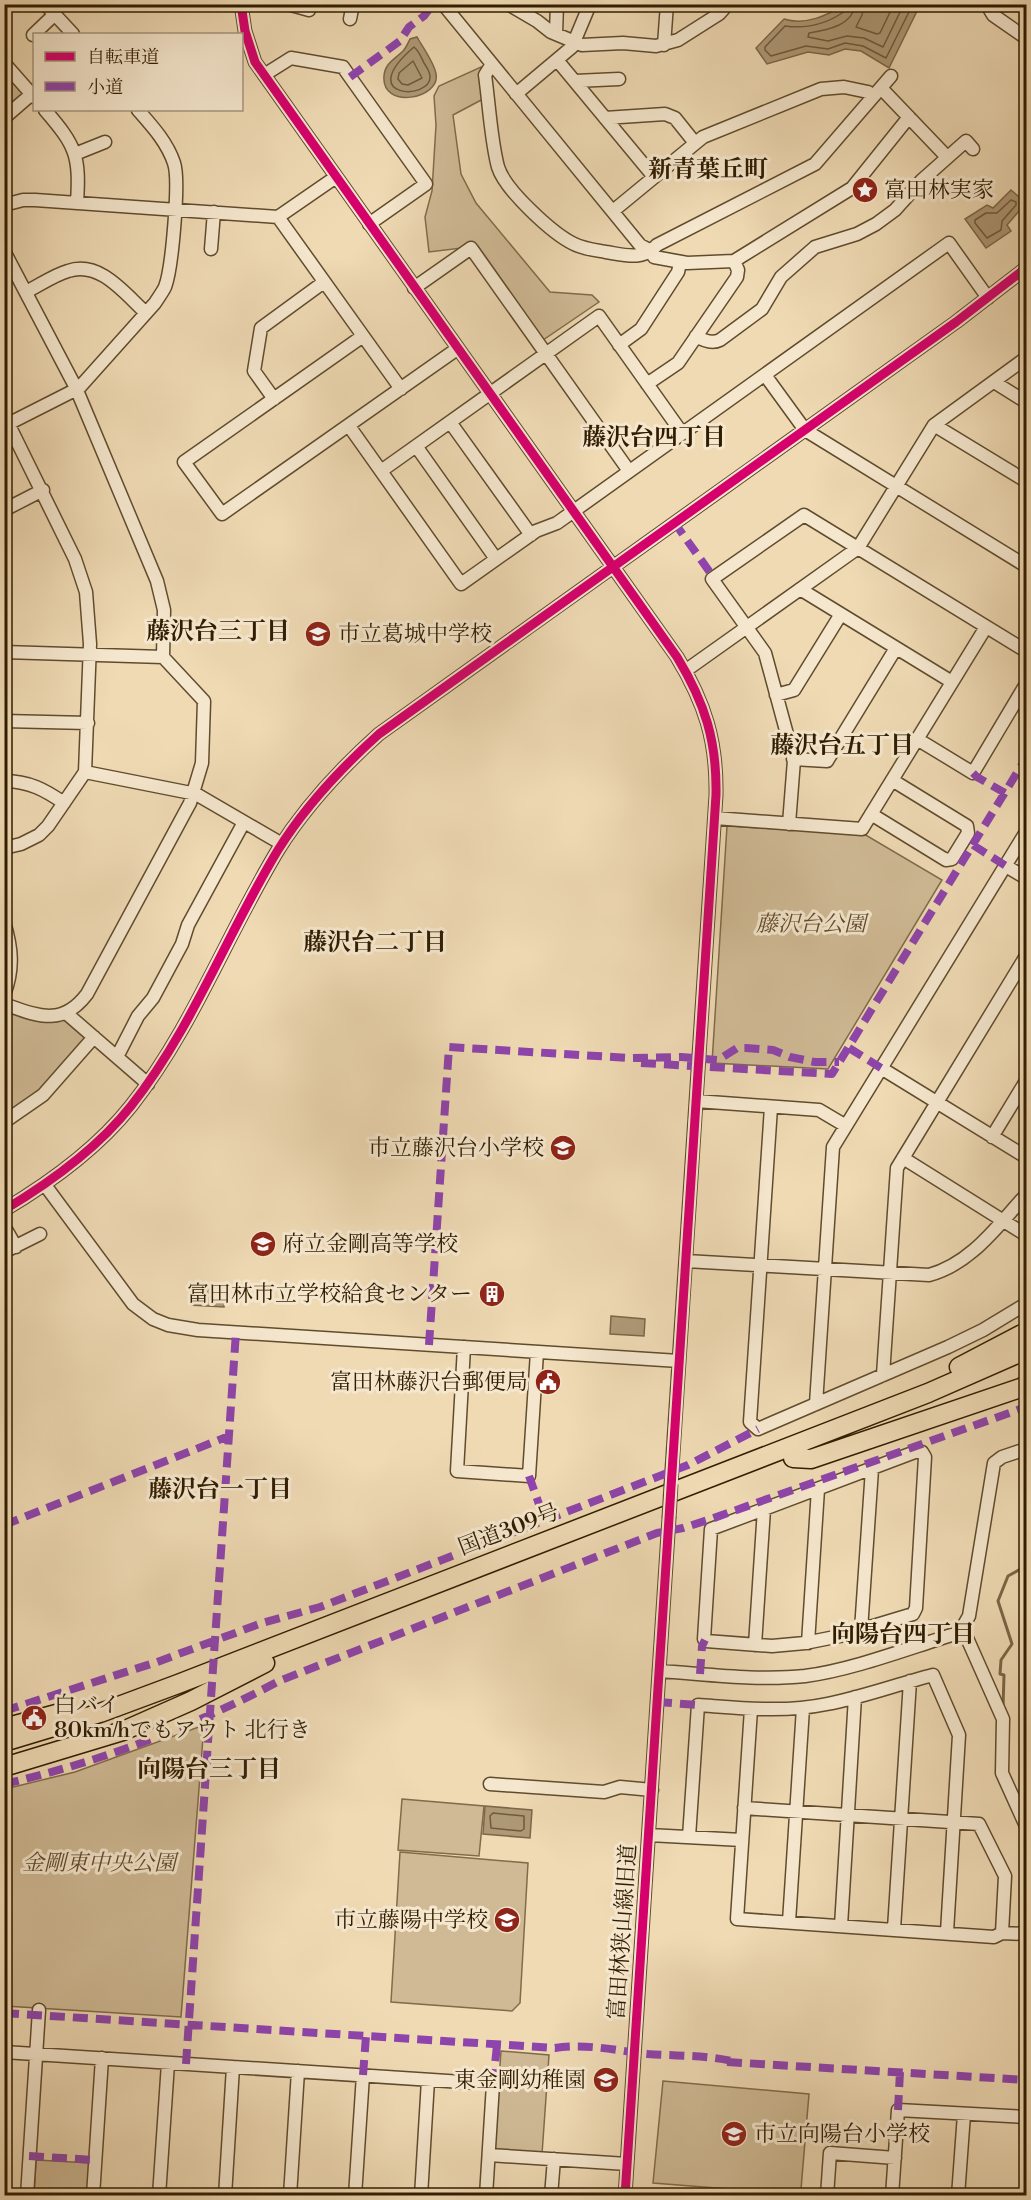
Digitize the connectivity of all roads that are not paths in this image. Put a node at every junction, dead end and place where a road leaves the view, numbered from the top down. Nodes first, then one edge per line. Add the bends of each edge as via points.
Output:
1 (45, 4) edge
2 (241, 4) edge
3 (310, 4) edge
4 (353, 4) edge
5 (590, 4) edge
6 (728, 4) edge
7 (291, 5) edge
8 (447, 6) edge
9 (513, 6) edge
10 (988, 6) edge
11 (664, 7) edge
12 (561, 10) edge
13 (55, 14) junction
14 (350, 19) dead end
15 (35, 33) edge
16 (72, 33) edge
17 (556, 34) junction
18 (1026, 38) edge
19 (575, 42) junction
20 (664, 45) junction
21 (557, 60) junction
22 (4, 63) edge
23 (492, 64) junction
24 (264, 75) junction
25 (891, 76) dead end
26 (619, 79) dead end
27 (575, 81) junction
28 (878, 92) junction
29 (33, 94) edge
30 (516, 94) junction
31 (33, 96) edge
32 (46, 111) edge
33 (139, 111) edge
34 (909, 117) junction
35 (4, 118) edge
36 (605, 118) junction
37 (105, 142) dead end
38 (695, 143) junction
39 (973, 149) dead end
40 (75, 154) junction
41 (947, 157) junction
42 (336, 177) junction
43 (654, 177) junction
44 (77, 203) junction
45 (4, 205) edge
46 (174, 210) junction
47 (613, 211) junction
48 (214, 212) junction
49 (278, 217) junction
50 (369, 224) junction
51 (211, 249) dead end
52 (4, 251) edge
53 (651, 251) junction
54 (734, 261) junction
55 (680, 262) junction
56 (1026, 268) edge
57 (324, 282) junction
58 (414, 288) junction
59 (26, 292) junction
60 (988, 298) junction
61 (146, 313) junction
62 (363, 336) junction
63 (696, 336) junction
64 (619, 345) junction
65 (457, 349) junction
66 (546, 353) junction
67 (1026, 358) edge
68 (765, 375) junction
69 (994, 382) junction
70 (647, 384) junction
71 (77, 389) junction
72 (400, 389) junction
73 (489, 394) junction
74 (273, 399) junction
75 (1026, 402) edge
76 (6, 421) edge
77 (450, 422) junction
78 (934, 425) junction
79 (349, 426) junction
80 (805, 430) junction
81 (682, 433) junction
82 (416, 446) junction
83 (381, 471) junction
84 (629, 471) junction
85 (1026, 482) edge
86 (896, 486) junction
87 (43, 490) junction
88 (4, 510) edge
89 (572, 512) junction
90 (531, 535) junction
91 (858, 548) junction
92 (496, 559) junction
93 (1026, 566) edge
94 (612, 567) junction
95 (4, 587) edge
96 (800, 589) junction
97 (841, 614) junction
98 (746, 627) junction
99 (986, 627) junction
100 (4, 628) edge
101 (896, 648) junction
102 (1026, 651) edge
103 (4, 652) edge
104 (90, 655) junction
105 (163, 657) junction
106 (685, 671) junction
107 (952, 682) junction
108 (1026, 684) edge
109 (776, 695) junction
110 (4, 721) edge
111 (88, 723) junction
112 (917, 739) junction
113 (793, 759) junction
114 (86, 772) junction
115 (892, 780) junction
116 (4, 781) edge
117 (194, 793) junction
118 (64, 803) junction
119 (871, 814) junction
120 (715, 818) junction
121 (244, 822) junction
122 (789, 824) junction
123 (1026, 832) edge
124 (282, 844) junction
125 (4, 848) edge
126 (1006, 866) junction
127 (1026, 878) edge
128 (4, 922) edge
129 (1026, 956) edge
130 (4, 995) edge
131 (4, 1004) edge
132 (66, 1013) junction
133 (94, 1037) junction
134 (117, 1057) junction
135 (881, 1068) junction
136 (1026, 1081) edge
137 (148, 1084) junction
138 (696, 1101) junction
139 (937, 1102) junction
140 (771, 1107) junction
141 (4, 1122) edge
142 (846, 1126) junction
143 (992, 1137) junction
144 (1026, 1157) edge
145 (903, 1158) junction
146 (45, 1185) junction
147 (1026, 1195) edge
148 (4, 1210) edge
149 (1003, 1219) junction
150 (4, 1226) edge
151 (40, 1233) dead end
152 (1026, 1235) edge
153 (10, 1250) edge
154 (686, 1260) junction
155 (760, 1265) junction
156 (825, 1270) junction
157 (890, 1274) junction
158 (1026, 1304) edge
159 (1026, 1332) edge
160 (464, 1347) junction
161 (1026, 1350) edge
162 (537, 1352) junction
163 (679, 1361) junction
164 (1026, 1363) edge
165 (883, 1375) junction
166 (1026, 1386) edge
167 (816, 1404) junction
168 (803, 1442) junction
169 (1026, 1449) edge
170 (793, 1458) junction
171 (872, 1469) junction
172 (818, 1489) junction
173 (764, 1509) junction
174 (861, 1630) junction
175 (961, 1630) junction
176 (301, 1636) junction
177 (808, 1643) junction
178 (755, 1645) junction
179 (265, 1663) junction
180 (659, 1671) junction
181 (910, 1681) junction
182 (855, 1697) junction
183 (803, 1708) junction
184 (751, 1709) junction
185 (4, 1728) edge
186 (4, 1742) edge
187 (4, 1754) edge
188 (4, 1767) edge
189 (490, 1784) dead end
190 (651, 1790) junction
191 (744, 1808) junction
192 (796, 1811) junction
193 (848, 1815) junction
194 (901, 1818) junction
195 (954, 1822) junction
196 (1026, 1826) edge
197 (648, 1835) junction
198 (689, 1837) junction
199 (742, 1840) junction
200 (789, 1923) junction
201 (841, 1926) junction
202 (894, 1929) junction
203 (947, 1932) junction
204 (1002, 1933) junction
205 (1026, 1934) edge
206 (39, 2010) dead end
207 (4, 2052) edge
208 (36, 2054) junction
209 (102, 2058) junction
210 (168, 2063) junction
211 (233, 2067) junction
212 (298, 2071) junction
213 (363, 2075) junction
214 (428, 2080) junction
215 (964, 2114) junction
216 (1026, 2117) edge
217 (489, 2155) junction
218 (895, 2158) junction
219 (554, 2159) junction
220 (627, 2164) junction
221 (27, 2196) edge
222 (93, 2196) edge
223 (159, 2196) edge
224 (225, 2196) edge
225 (290, 2196) edge
226 (355, 2196) edge
227 (421, 2196) edge
228 (486, 2196) edge
229 (551, 2196) edge
230 (625, 2196) edge
231 (827, 2196) edge
232 (892, 2196) edge
233 (958, 2196) edge

1 - 13 street
2 - 24 street, 富田林狭山線旧道 via 249,45
3 - 7 street via 309,10
4 - 14 street
5 - 19 street
6 - 20 street via 719,14
8 - 23 street
9 - 17 street
10 - 18 street via 993,15
11 - 20 street
12 - 17 street
13 - 15 street
13 - 16 street
17 - 19 street
19 - 20 street via 589,46
19 - 21 street
21 - 27 street
21 - 30 street
22 - 29 street
23 - 30 street
23 - 53 street via 485,75 498,166 510,189 555,233 576,245 633,256
24 - 42 street, 富田林狭山線旧道
24 - 50 street via 291,58 343,67 426,184
25 - 28 street
26 - 27 street
27 - 36 street
28 - 34 street
28 - 38 street via 844,87 820,89
28 - 53 street via 815,164 657,244
30 - 47 street
31 - 35 street
32 - 40 street via 66,134
33 - 46 street via 168,148 175,165
34 - 41 street
34 - 54 street via 852,188
36 - 38 street via 665,114 675,118
36 - 43 street
37 - 40 street
38 - 43 street
39 - 41 street via 966,141
40 - 44 street
41 - 63 street via 876,224 815,247 781,277 762,309 720,340 707,341
42 - 49 street
42 - 50 street, 富田林狭山線旧道
43 - 47 street
44 - 45 street via 23,200
44 - 46 street
46 - 48 street
46 - 61 street via 170,268 164,288
47 - 53 street via 640,245
48 - 49 street
48 - 51 street
49 - 57 street
50 - 58 street, 富田林狭山線旧道
52 - 59 street
53 - 55 street via 654,257
54 - 55 street
54 - 63 street via 737,277
55 - 64 street via 678,272 641,329
56 - 60 street
57 - 62 street
57 - 74 street via 261,328 254,371
58 - 65 street, 富田林狭山線旧道
58 - 66 street via 471,248
59 - 61 street via 67,271 92,270
59 - 71 street
60 - 68 street via 949,243
60 - 80 street
61 - 71 street
62 - 72 street
62 - 74 street
63 - 70 street via 678,363
64 - 66 street via 599,316
64 - 70 street
65 - 72 street
65 - 73 street, 富田林狭山線旧道
66 - 73 street
66 - 84 street
67 - 69 street
68 - 80 street
68 - 81 street
69 - 75 street
69 - 78 street
70 - 81 street
71 - 76 street
71 - 105 street via 158,581 164,610
72 - 79 street
73 - 77 street
73 - 89 street, 富田林狭山線旧道
74 - 79 street via 184,462 222,514
76 - 87 street
77 - 82 street
77 - 90 street
78 - 85 street
78 - 86 street
79 - 83 street
80 - 86 street
80 - 94 street
81 - 84 street
82 - 83 street
82 - 92 street
83 - 92 street via 461,584
84 - 89 street
86 - 91 street
86 - 93 street
87 - 88 street
87 - 104 street via 81,575 89,616
89 - 90 street
89 - 94 street, 富田林狭山線旧道
90 - 92 street
91 - 96 street
91 - 98 street via 804,514 712,579
91 - 99 street
94 - 106 street, 富田林狭山線旧道
94 - 124 street via 379,734 335,775
95 - 100 street
96 - 97 street
96 - 98 street
97 - 101 street
97 - 109 street via 794,690
98 - 106 street
98 - 109 street via 765,654
99 - 102 street
99 - 107 street
101 - 107 street
101 - 113 street via 827,761
103 - 104 street
104 - 105 street
104 - 111 street
105 - 117 street via 204,701 202,763
106 - 120 street, 富田林狭山線旧道 via 703,707 713,742 717,769
107 - 112 street
108 - 112 street via 973,773
109 - 113 street
110 - 111 street
111 - 114 street
112 - 115 street
113 - 122 street
114 - 117 street
114 - 118 street
115 - 119 street
115 - 119 street via 967,826 968,832 952,860
116 - 118 street via 32,784
117 - 121 street
117 - 132 street via 87,994
118 - 125 street via 39,835
119 - 122 street via 862,829
120 - 122 street
120 - 138 street, 富田林狭山線旧道
121 - 124 street
121 - 134 street via 153,998 138,1016
123 - 126 street
124 - 137 street
126 - 127 street
126 - 135 street
128 - 130 street via 12,950
129 - 139 street
131 - 132 street via 44,1016
132 - 133 street
133 - 134 street
133 - 141 street via 43,1095
134 - 137 street
135 - 139 street
135 - 142 street
136 - 143 street
137 - 146 street via 103,1137
138 - 140 street
138 - 154 street, 富田林狭山線旧道
139 - 143 street
139 - 145 street
140 - 142 street via 819,1110
140 - 155 street
142 - 156 street via 833,1147
143 - 144 street
145 - 149 street
145 - 157 street via 897,1168
146 - 148 street
146 - 160 street via 133,1304 168,1325
147 - 149 street
149 - 152 street
149 - 157 street via 960,1262 944,1271 929,1275
150 - 153 street
151 - 153 street
154 - 155 street
154 - 163 street, 富田林狭山線旧道
155 - 156 street
155 - 167 street via 750,1422 758,1430
156 - 157 street
156 - 167 street
157 - 165 street
158 - 165 street via 948,1347
159 - 168 highway
160 - 162 street
160 - 162 street via 457,1471 529,1476
161 - 168 highway, 国道309号
162 - 163 street
163 - 180 street, 富田林狭山線旧道, bridge
164 - 170 highway, 国道309号
165 - 167 street
166 - 170 highway via 811,1458
168 - 176 highway, 国道309号
169 - 175 street via 994,1463 969,1616
170 - 179 highway, 国道309号
171 - 172 street
171 - 174 street
171 - 174 street via 915,1452 924,1454 915,1612
172 - 173 street
172 - 177 street
173 - 178 street
173 - 178 street via 711,1529 709,1544 704,1639
174 - 177 street
175 - 180 street via 807,1676 770,1678
175 - 196 street via 1003,1719 1002,1773
176 - 185 highway via 250,1649 86,1706
176 - 186 highway, 国道309号 via 100,1713
177 - 178 street
179 - 187 highway, 国道309号 via 96,1726
179 - 188 highway via 123,1731
180 - 190 street, 富田林狭山線旧道
181 - 182 street
181 - 194 street
181 - 195 street via 933,1675 959,1735
182 - 183 street
182 - 193 street
183 - 184 street
183 - 192 street
184 - 191 street
184 - 198 street via 698,1705
189 - 190 street via 604,1792 620,1787
190 - 197 street, 富田林狭山線旧道
191 - 192 street
191 - 199 street
192 - 193 street
192 - 200 street
193 - 194 street
193 - 201 street
194 - 195 street
194 - 202 street
195 - 203 street
195 - 204 street via 979,1824 1005,1876
197 - 198 street
197 - 220 street, 富田林狭山線旧道
198 - 199 street
199 - 200 street via 737,1919
200 - 201 street
201 - 202 street
202 - 203 street
203 - 204 street via 994,1936
204 - 205 street
206 - 208 street
207 - 208 street
208 - 209 street
208 - 221 street
209 - 210 street
209 - 222 street
210 - 211 street
210 - 223 street
211 - 212 street
211 - 224 street
212 - 213 street
212 - 225 street
213 - 214 street
213 - 226 street
214 - 217 street via 493,2084
214 - 227 street
215 - 216 street
215 - 218 street via 898,2110
215 - 233 street
217 - 219 street
217 - 228 street
218 - 231 street via 830,2153
218 - 232 street
219 - 220 street
219 - 229 street
220 - 230 street, 富田林狭山線旧道

